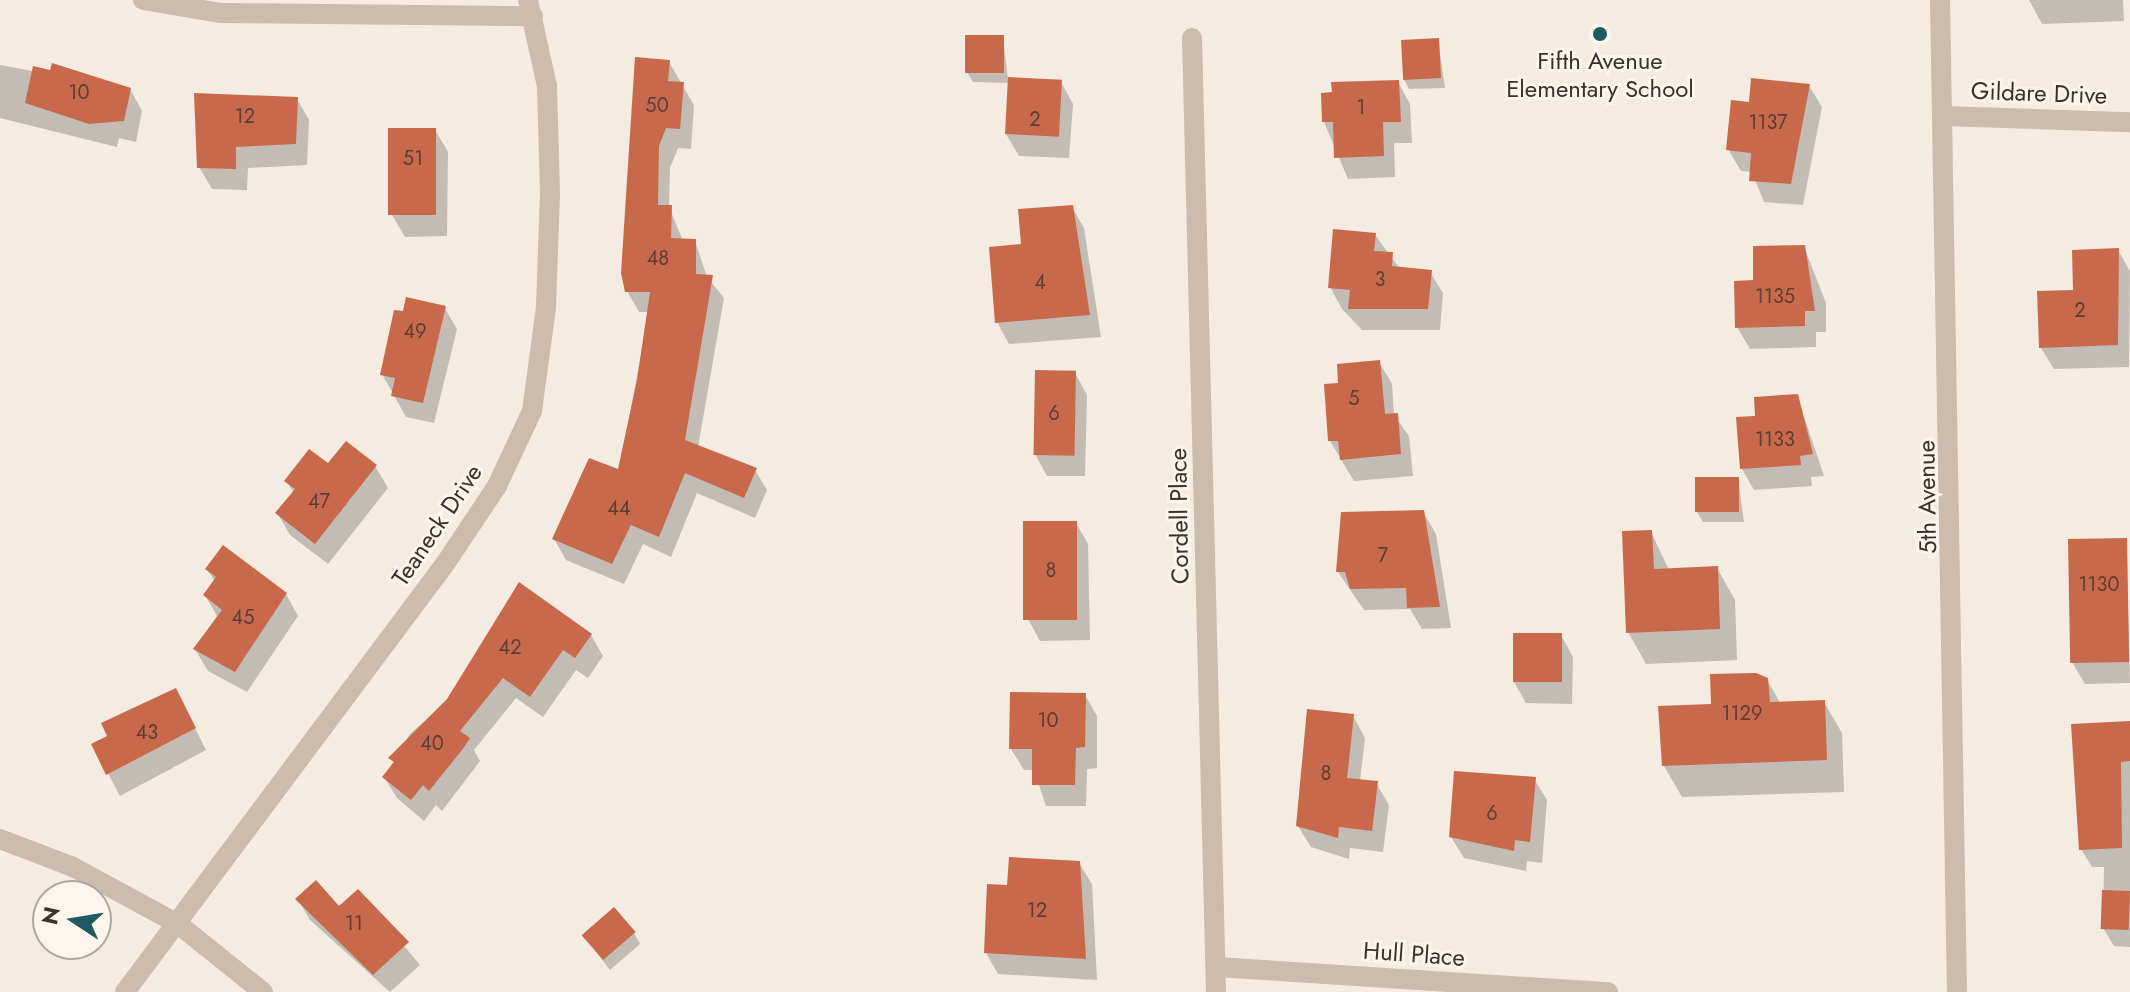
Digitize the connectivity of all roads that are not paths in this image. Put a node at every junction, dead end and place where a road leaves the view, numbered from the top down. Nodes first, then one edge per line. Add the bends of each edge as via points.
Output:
1 (143, 0) edge
2 (1940, 0) edge
3 (530, 8) edge
4 (1192, 38) dead end
5 (1945, 116) junction
6 (2130, 122) edge
7 (0, 839) edge
8 (178, 924) junction
9 (1217, 967) junction
10 (125, 992) edge
11 (263, 992) edge
12 (1216, 992) edge
13 (1608, 992) edge
14 (1957, 992) edge

1 - 3 street via 236,13
2 - 5 street, 5th Avenue
3 - 8 street, Teaneck Drive via 547,86 550,194 546,307 532,411 497,486 445,564
4 - 9 street, Cordell Place
5 - 6 street, Gildare Drive
5 - 14 street, 5th Avenue
7 - 8 street via 73,867
8 - 10 street, Teaneck Drive
8 - 11 street
9 - 12 street, Cordell Place
9 - 13 street, Hull Place

